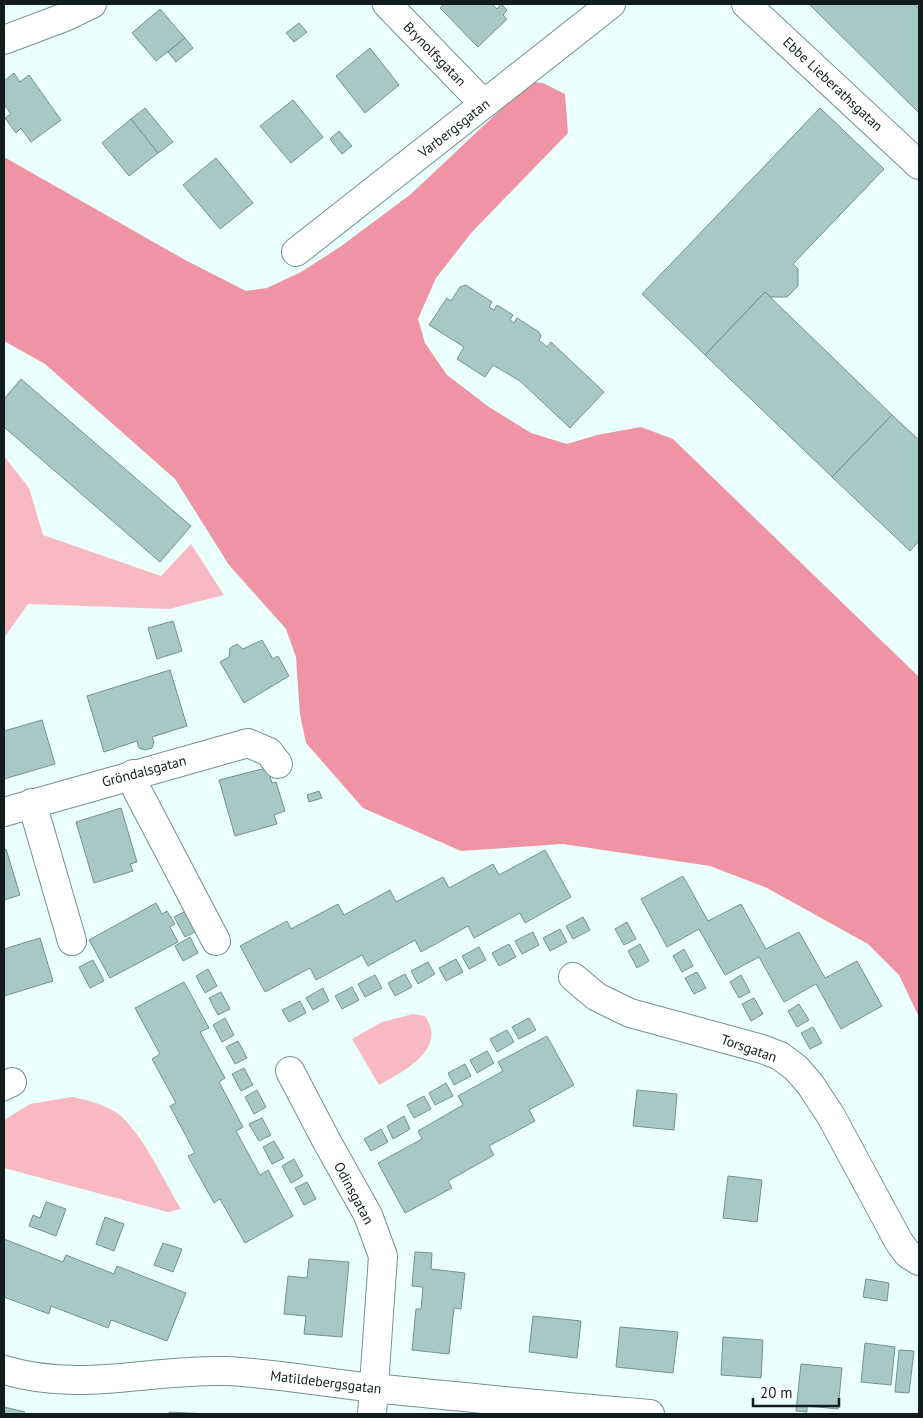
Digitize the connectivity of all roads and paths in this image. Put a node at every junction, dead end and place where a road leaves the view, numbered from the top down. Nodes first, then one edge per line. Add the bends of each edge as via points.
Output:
1 (92, 4) edge
2 (387, 4) edge
3 (611, 4) edge
4 (746, 4) edge
5 (4, 40) edge
6 (484, 104) junction
7 (919, 165) edge
8 (296, 252) dead end
9 (278, 764) dead end
10 (133, 774) junction
11 (32, 803) junction
12 (4, 812) edge
13 (72, 941) dead end
14 (216, 941) dead end
15 (573, 978) dead end
16 (290, 1071) dead end
17 (919, 1261) edge
18 (4, 1370) edge
19 (373, 1401) edge
20 (650, 1414) edge

1 - 5 street
2 - 6 street, Brynolfsgatan
3 - 6 street, Varbergsgatan
4 - 7 street, Ebbe Lieberathsgatan
6 - 8 street, Varbergsgatan
9 - 10 street, Gröndalsgatan via 269,752 248,743
10 - 11 street, Gröndalsgatan
10 - 14 street via 137,790
11 - 12 street, Gröndalsgatan
11 - 13 street
15 - 17 street, Torsgatan via 597,997 630,1012 762,1049 780,1056 796,1068 831,1116 900,1242 908,1254
16 - 19 street, Odinsgatan via 368,1215 383,1256
18 - 19 street, Matildebergsgatan via 45,1379 76,1381 225,1371
19 - 20 street, Matildebergsgatan

